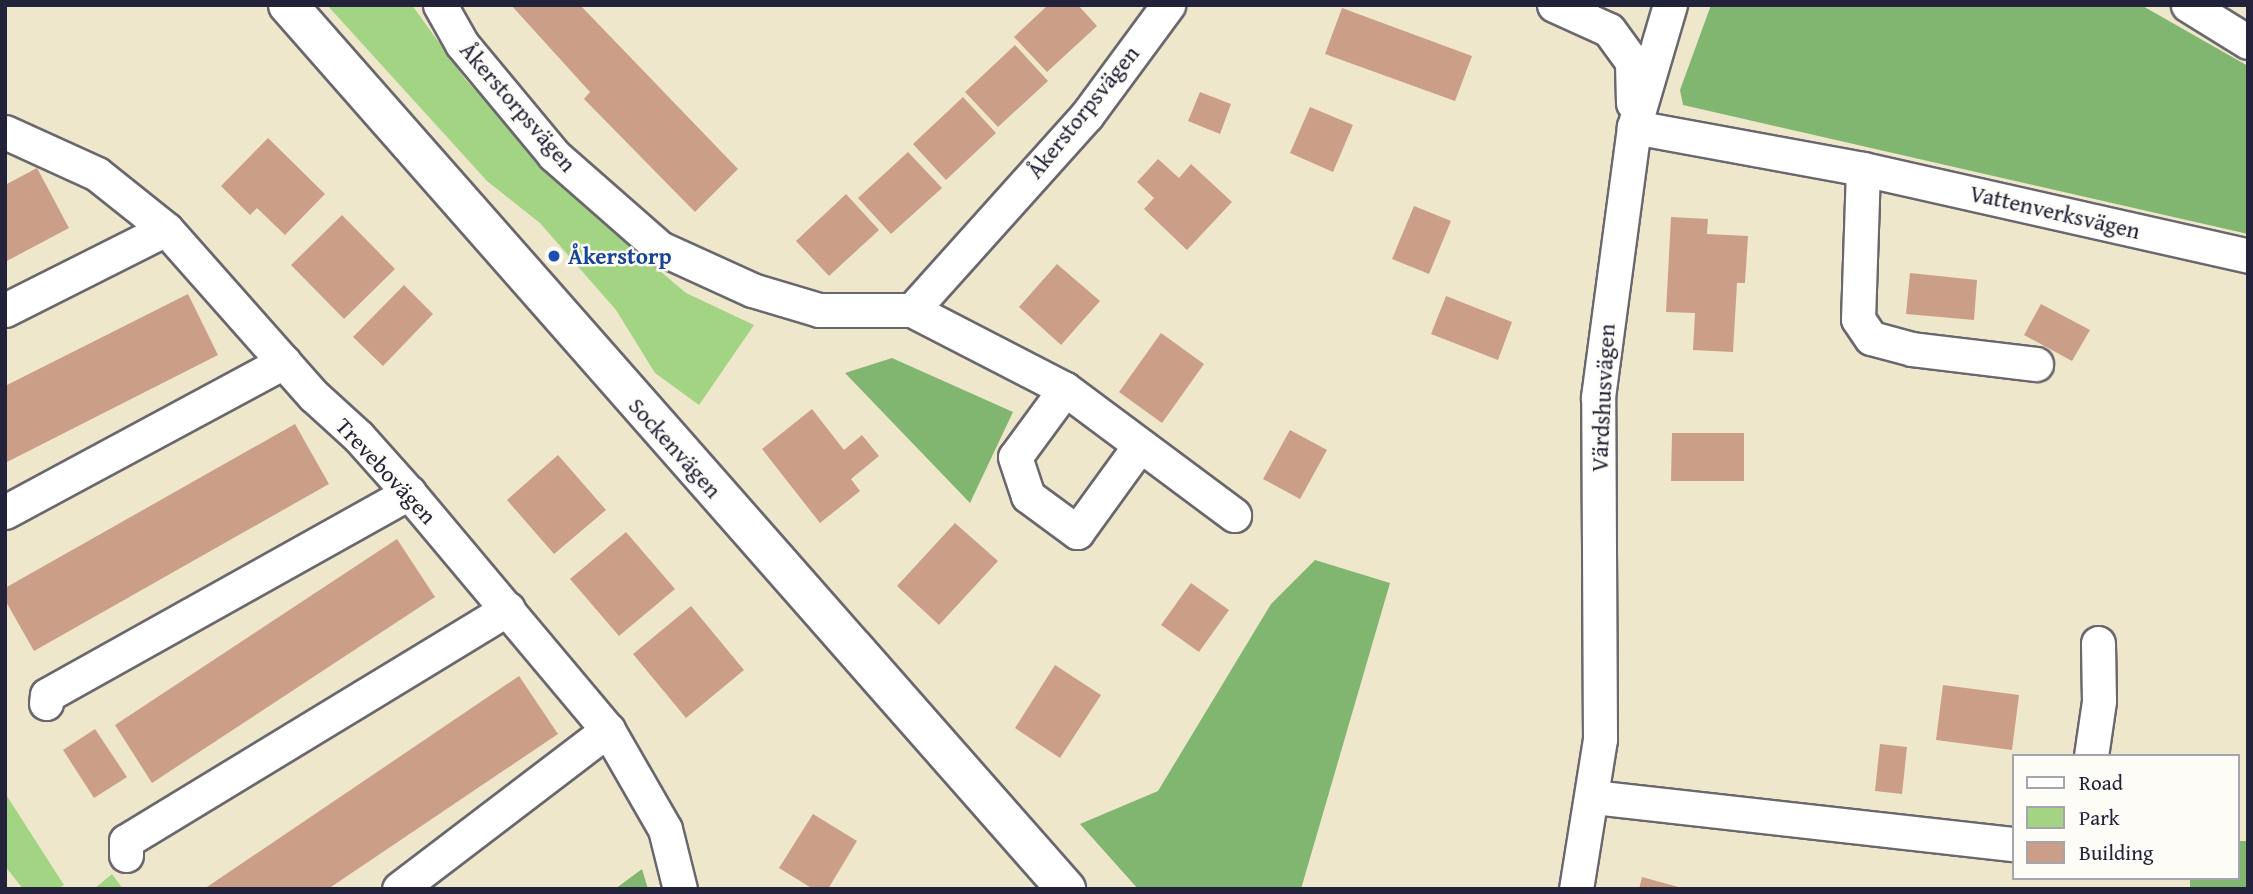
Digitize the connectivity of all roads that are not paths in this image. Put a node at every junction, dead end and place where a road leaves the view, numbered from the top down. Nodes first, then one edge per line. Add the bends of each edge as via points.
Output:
1 (288, 5) edge
2 (440, 5) edge
3 (1168, 5) edge
4 (1554, 5) edge
5 (1670, 5) edge
6 (2188, 5) edge
7 (2248, 42) edge
8 (1634, 127) junction
9 (5, 131) edge
10 (1863, 169) junction
11 (166, 229) junction
12 (2248, 256) edge
13 (5, 310) edge
14 (912, 310) junction
15 (284, 362) junction
16 (2036, 364) dead end
17 (1065, 389) junction
18 (1140, 445) junction
19 (410, 493) junction
20 (5, 512) edge
21 (1234, 515) dead end
22 (508, 609) junction
23 (2098, 643) dead end
24 (46, 703) dead end
25 (608, 730) junction
26 (2091, 754) edge
27 (1593, 797) junction
28 (2011, 844) edge
29 (126, 855) dead end
30 (399, 889) edge
31 (680, 889) edge
32 (1066, 889) edge
33 (1576, 889) edge

1 - 32 street, Sockenvägen
2 - 14 street, Åkerstorpsvägen via 462,44 554,155 660,247 752,290 819,310
3 - 14 street, Åkerstorpsvägen via 1087,115
4 - 8 street via 1609,30 1632,62
5 - 8 street, Värdshusvägen
6 - 7 street
8 - 10 street, Vattenverksvägen
8 - 27 street, Värdshusvägen via 1598,397 1600,739
9 - 11 street, Trevebovägen via 97,174
10 - 12 street, Vattenverksvägen
10 - 16 street via 1858,319 1871,338 1912,349
11 - 13 street
11 - 15 street, Trevebovägen
14 - 17 street, Åkerstorpsvägen
15 - 19 street, Trevebovägen
15 - 20 street
17 - 18 street, Åkerstorpsvägen
17 - 18 street via 1015,457 1028,496 1077,532
18 - 21 street, Åkerstorpsvägen
19 - 22 street, Trevebovägen
19 - 24 street via 47,695
22 - 25 street, Trevebovägen
22 - 29 street via 125,841
23 - 26 street via 2099,701
25 - 30 street
25 - 31 street, Trevebovägen via 665,829
27 - 28 street
27 - 33 street, Värdshusvägen

